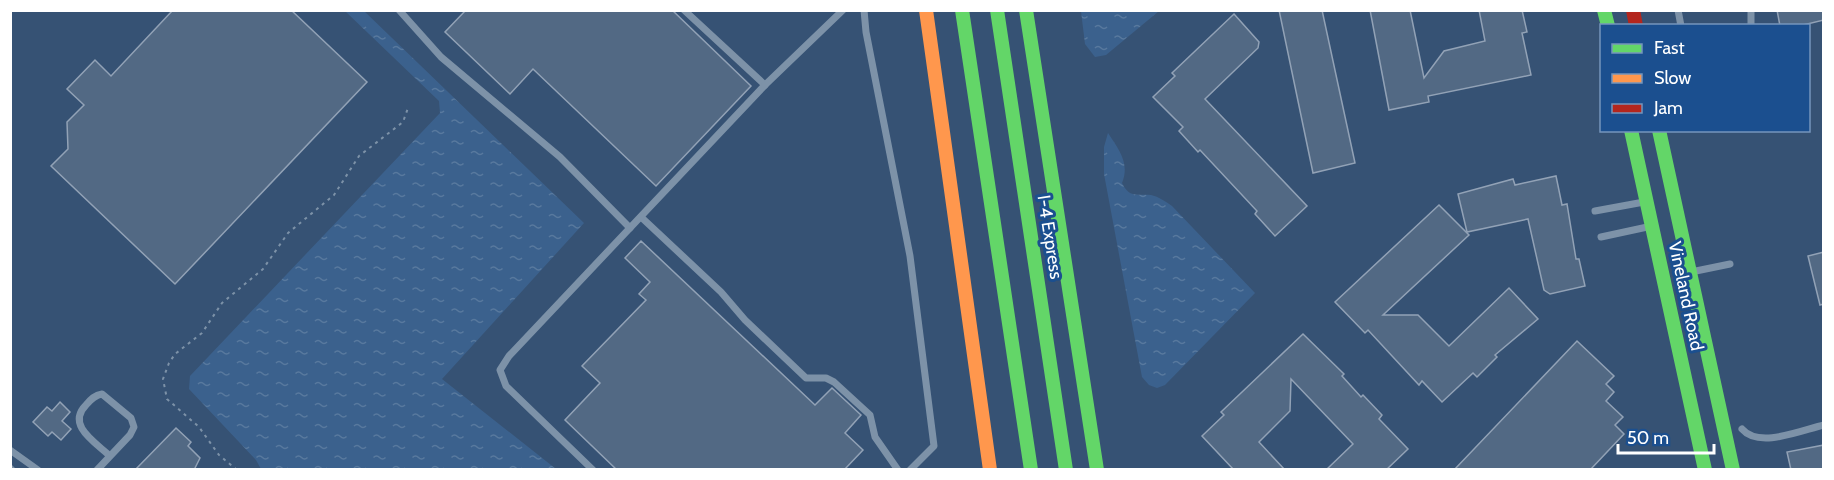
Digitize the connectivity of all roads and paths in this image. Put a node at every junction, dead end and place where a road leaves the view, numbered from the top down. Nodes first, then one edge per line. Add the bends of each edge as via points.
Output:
1 (399, 10) edge
2 (684, 10) edge
3 (843, 10) edge
4 (864, 10) edge
5 (926, 10) edge
6 (962, 10) edge
7 (998, 10) edge
8 (1026, 10) edge
9 (765, 85) junction
10 (408, 108) dead end
11 (1631, 132) edge
12 (1659, 132) edge
13 (1647, 202) junction
14 (1595, 211) dead end
15 (641, 217) junction
16 (1652, 226) junction
17 (630, 228) junction
18 (1601, 237) dead end
19 (1730, 264) dead end
20 (1690, 272) junction
21 (1824, 425) edge
22 (1742, 429) dead end
23 (1725, 436) junction
24 (1700, 444) junction
25 (10, 450) edge
26 (110, 456) junction
27 (38, 470) edge
28 (98, 470) edge
29 (237, 470) edge
30 (593, 470) edge
31 (898, 470) edge
32 (910, 470) edge
33 (990, 470) edge
34 (1031, 470) edge
35 (1066, 470) edge
36 (1096, 470) edge
37 (1705, 470) edge
38 (1732, 470) edge

1 - 17 lane via 441,57 560,157
2 - 9 lane
3 - 9 lane
4 - 32 lane via 915,285 934,446
5 - 33 main road
6 - 34 main road
7 - 35 main road, I-4 Express
8 - 36 main road
9 - 15 lane
10 - 29 path via 404,122 359,156 334,195 288,233 262,269 222,303 202,333 169,363 163,383 170,403 199,427 216,453
11 - 13 main road, Vineland Road
12 - 20 main road, Vineland Road
13 - 14 lane
13 - 16 main road, Vineland Road
15 - 17 lane
15 - 31 lane via 806,378 834,382 870,415 875,437
16 - 18 lane
16 - 24 main road, Vineland Road
17 - 30 lane via 500,370 506,386
19 - 20 lane
20 - 23 main road, Vineland Road
21 - 22 lane via 1766,438
23 - 24 main road
23 - 38 main road, Vineland Road
24 - 37 main road, Vineland Road
25 - 27 lane
26 - 26 lane via 78,424 81,410 102,394 131,418 134,426
26 - 28 lane

